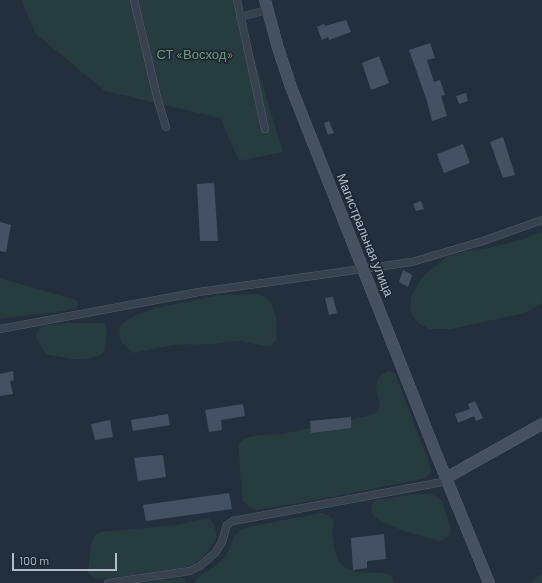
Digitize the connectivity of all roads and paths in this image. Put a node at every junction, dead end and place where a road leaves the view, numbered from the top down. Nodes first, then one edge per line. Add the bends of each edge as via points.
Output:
1 (134, 0) edge
2 (236, 0) edge
3 (266, 5) edge
4 (240, 17) junction
5 (166, 127) dead end
6 (264, 129) dead end
7 (542, 220) edge
8 (364, 269) junction
9 (0, 329) edge
10 (542, 424) edge
11 (447, 479) junction
12 (108, 583) edge
13 (114, 583) edge
14 (489, 583) edge

1 - 5 street
2 - 4 street
3 - 4 street
3 - 8 main road, Магистральная улица via 291,87
4 - 6 street
7 - 8 street via 484,241 412,262
8 - 9 street via 199,292
8 - 11 main road, Магистральная улица
10 - 11 main road
11 - 13 street via 233,521 227,525 222,542 214,553 200,566 190,571
11 - 14 main road, Магистральная улица
12 - 13 street

